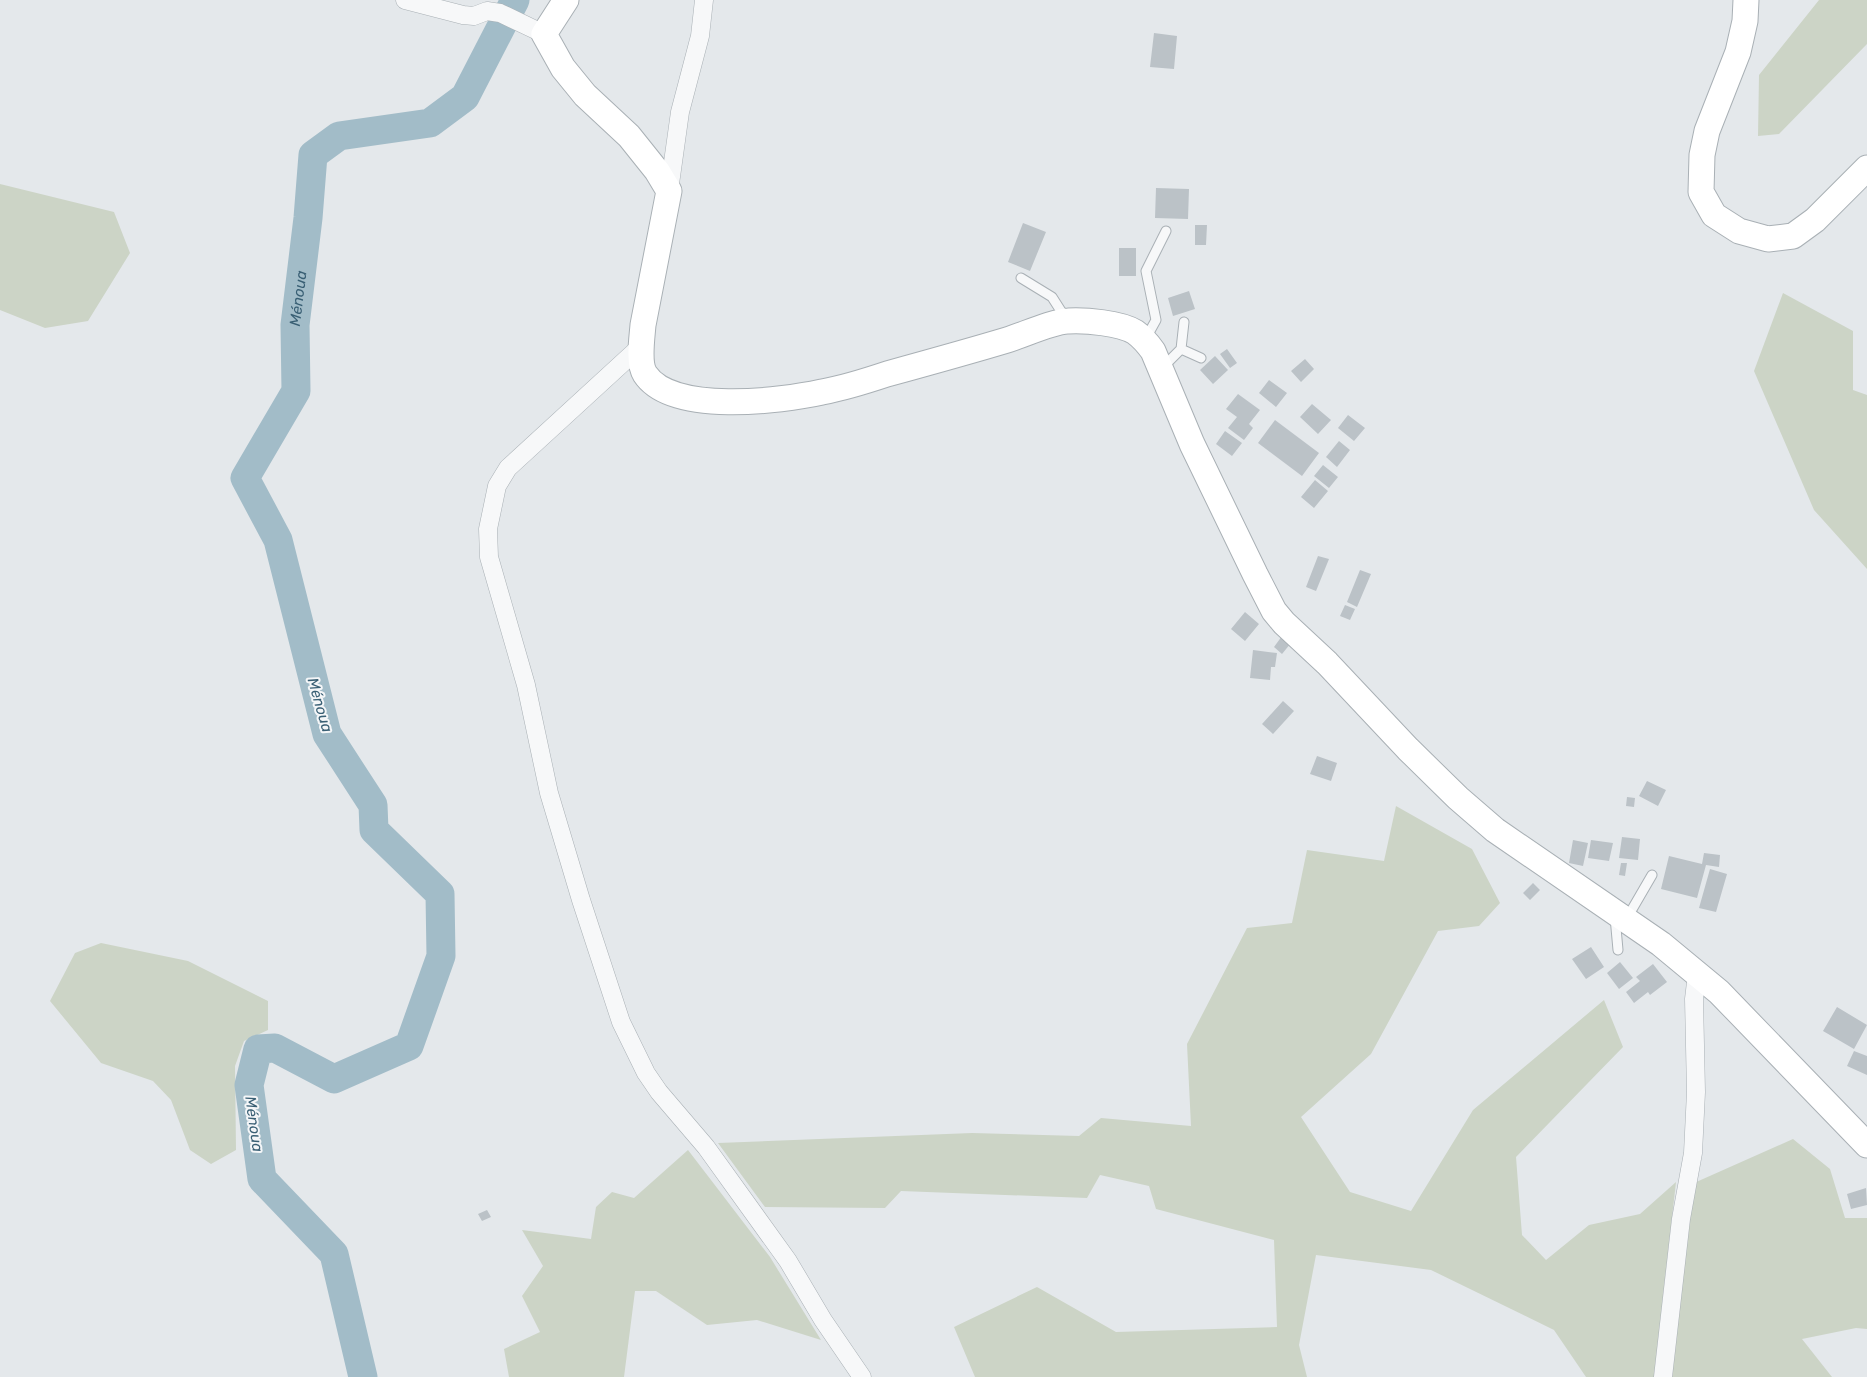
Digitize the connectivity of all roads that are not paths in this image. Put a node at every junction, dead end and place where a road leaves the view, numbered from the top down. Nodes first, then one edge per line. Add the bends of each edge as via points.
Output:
1 (405, 0) edge
2 (566, 0) edge
3 (704, 0) edge
4 (1746, 0) edge
5 (491, 8) edge
6 (544, 34) junction
7 (1867, 168) edge
8 (669, 191) junction
9 (1166, 232) dead end
10 (1021, 278) dead end
11 (1067, 320) junction
12 (1184, 322) dead end
13 (1144, 340) junction
14 (641, 346) junction
15 (1181, 349) junction
16 (1201, 358) dead end
17 (1161, 369) junction
18 (1652, 875) dead end
19 (1620, 916) junction
20 (1618, 950) dead end
21 (1697, 974) junction
22 (1867, 1144) edge
23 (862, 1377) edge
24 (1662, 1377) edge

1 - 5 street via 463,15 474,16
2 - 6 street
3 - 8 street via 700,36 680,112
4 - 7 street via 1738,52 1707,131 1702,155 1701,192 1714,215 1739,230 1768,239 1793,236 1815,220
5 - 6 street
6 - 8 street via 563,68 585,95 629,136
8 - 14 street
9 - 13 lane via 1146,271 1156,320
10 - 11 lane via 1052,297
11 - 13 street via 1121,327 1135,332
11 - 14 street via 962,354 823,392 750,401 693,399 673,394 644,373
12 - 15 lane
13 - 17 street
14 - 23 street via 508,468 497,486 488,529 489,557 526,684 549,793 580,900 621,1022 646,1074 706,1147 788,1260
15 - 16 lane
15 - 17 lane
17 - 19 street via 1192,444 1274,611 1284,623 1458,798 1495,830
18 - 19 lane
19 - 20 lane
19 - 21 street
21 - 22 street via 1726,999
21 - 24 street via 1693,1153 1681,1219

